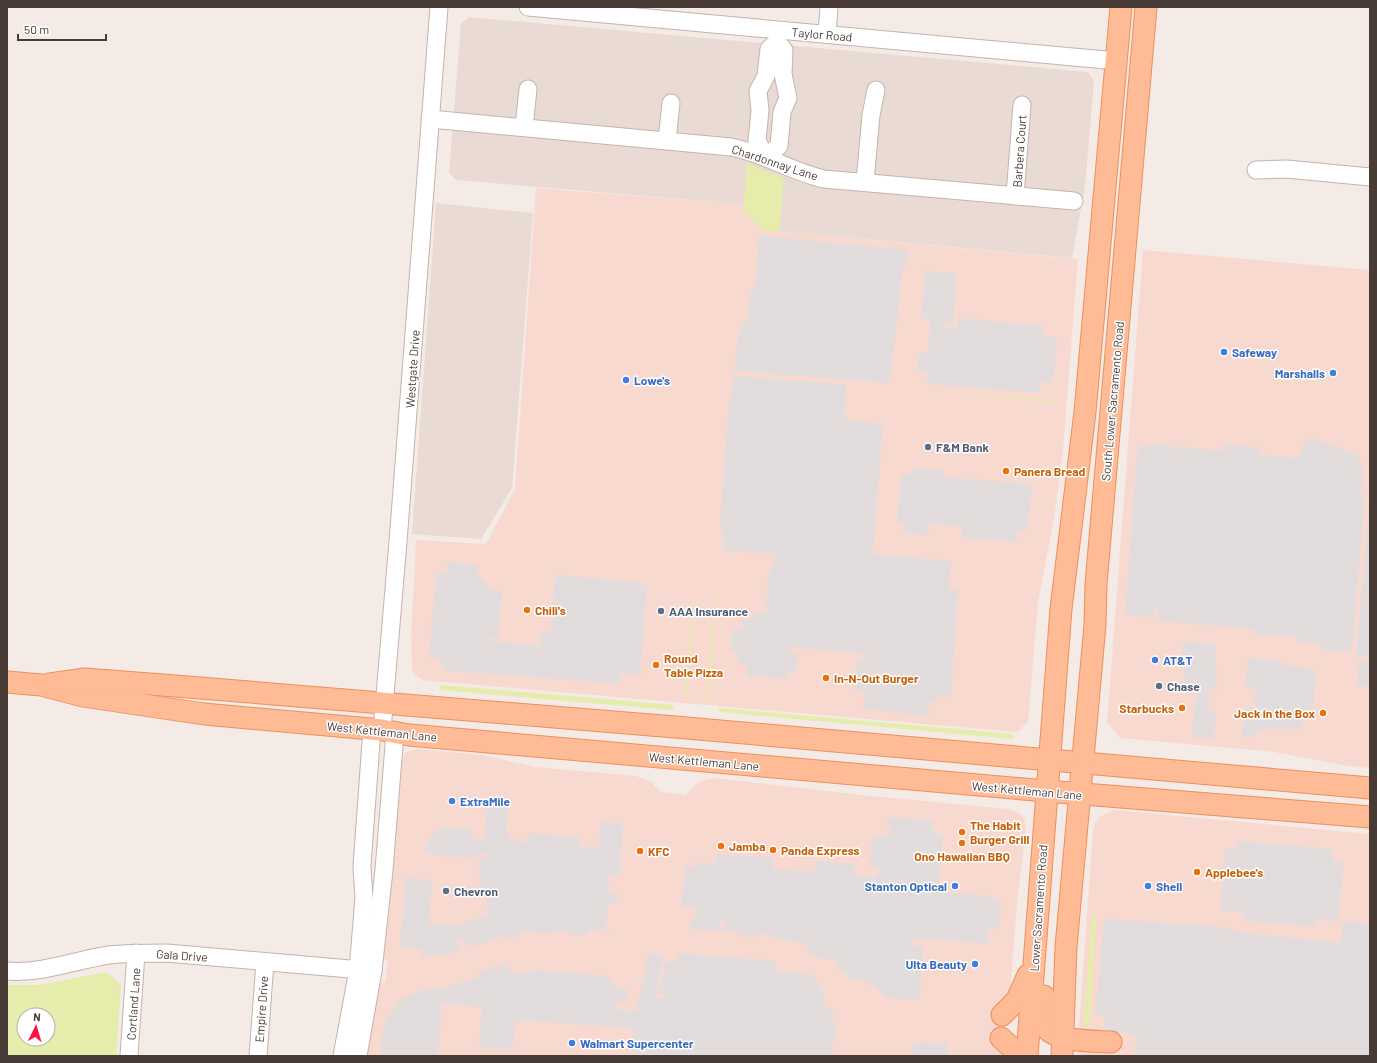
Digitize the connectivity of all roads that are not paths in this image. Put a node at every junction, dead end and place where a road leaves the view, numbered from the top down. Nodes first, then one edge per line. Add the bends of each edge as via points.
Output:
1 (439, 7) edge
2 (528, 7) edge
3 (829, 7) edge
4 (1121, 7) edge
5 (1146, 7) edge
6 (827, 34) junction
7 (778, 36) junction
8 (1117, 60) junction
9 (528, 89) dead end
10 (876, 90) dead end
11 (671, 103) dead end
12 (1022, 106) dead end
13 (760, 110) junction
14 (782, 112) junction
15 (430, 119) junction
16 (1136, 124) junction
17 (524, 127) junction
18 (667, 140) junction
19 (766, 157) junction
20 (1256, 170) dead end
21 (1370, 177) edge
22 (865, 182) junction
23 (1015, 196) junction
24 (1074, 201) dead end
25 (7, 682) edge
26 (42, 685) junction
27 (384, 703) junction
28 (383, 731) junction
29 (1049, 759) junction
30 (1082, 762) junction
31 (1370, 788) edge
32 (1046, 792) junction
33 (1078, 794) junction
34 (1370, 817) edge
35 (1035, 943) junction
36 (136, 953) junction
37 (265, 962) junction
38 (7, 971) edge
39 (366, 971) junction
40 (1002, 1015) dead end
41 (1001, 1038) dead end
42 (1111, 1042) dead end
43 (1063, 1047) edge
44 (129, 1056) edge
45 (258, 1056) edge
46 (342, 1056) edge
47 (358, 1056) edge
48 (1017, 1056) edge
49 (1027, 1056) edge

1 - 15 street, Westgate Drive
2 - 7 street, Taylor Road
3 - 6 street
4 - 8 main road
5 - 16 main road, South Lower Sacramento Road
6 - 7 street, Taylor Road
6 - 8 street, Taylor Road
7 - 13 street via 769,49 766,76 758,91
7 - 14 street via 784,50 783,74 788,93
8 - 16 main road via 1126,63 1130,70 1128,106
8 - 29 main road via 1085,412 1061,609
9 - 17 street
10 - 22 street
11 - 18 street
12 - 23 street, Barbera Court
13 - 14 street
13 - 19 street via 758,141
14 - 19 street via 779,146
15 - 17 street, Chardonnay Lane
15 - 27 street, Westgate Drive
16 - 30 main road, South Lower Sacramento Road
17 - 18 street, Chardonnay Lane
18 - 19 street, Chardonnay Lane via 732,147
19 - 22 street, Chardonnay Lane via 814,176
20 - 21 street via 1286,169
22 - 23 street, Chardonnay Lane
23 - 24 street, Chardonnay Lane
25 - 26 main road, West Kettleman Lane
26 - 27 main road, West Kettleman Lane via 85,679
26 - 28 main road, West Kettleman Lane via 83,696 204,714
27 - 28 street, Westgate Drive
27 - 29 main road, West Kettleman Lane
28 - 32 main road, West Kettleman Lane
28 - 39 street via 384,870
28 - 39 street via 362,866
29 - 30 main road, West Kettleman Lane
29 - 32 main road, Lower Sacramento Road
30 - 31 main road, West Kettleman Lane
30 - 33 main road, South Lower Sacramento Road
32 - 33 main road, West Kettleman Lane
32 - 35 main road, Lower Sacramento Road
33 - 34 main road, West Kettleman Lane
33 - 43 main road via 1066,947
35 - 40 main road via 1026,982 1017,1000
35 - 43 main road via 1044,965 1044,1024
35 - 49 main road, Lower Sacramento Road
36 - 37 street, Gala Drive via 167,953
36 - 38 street, Gala Drive via 108,956 46,970
36 - 44 street, Cortland Lane
37 - 39 street, Gala Drive
37 - 45 street, Empire Drive
39 - 46 street
39 - 47 street
41 - 48 main road
42 - 43 main road

